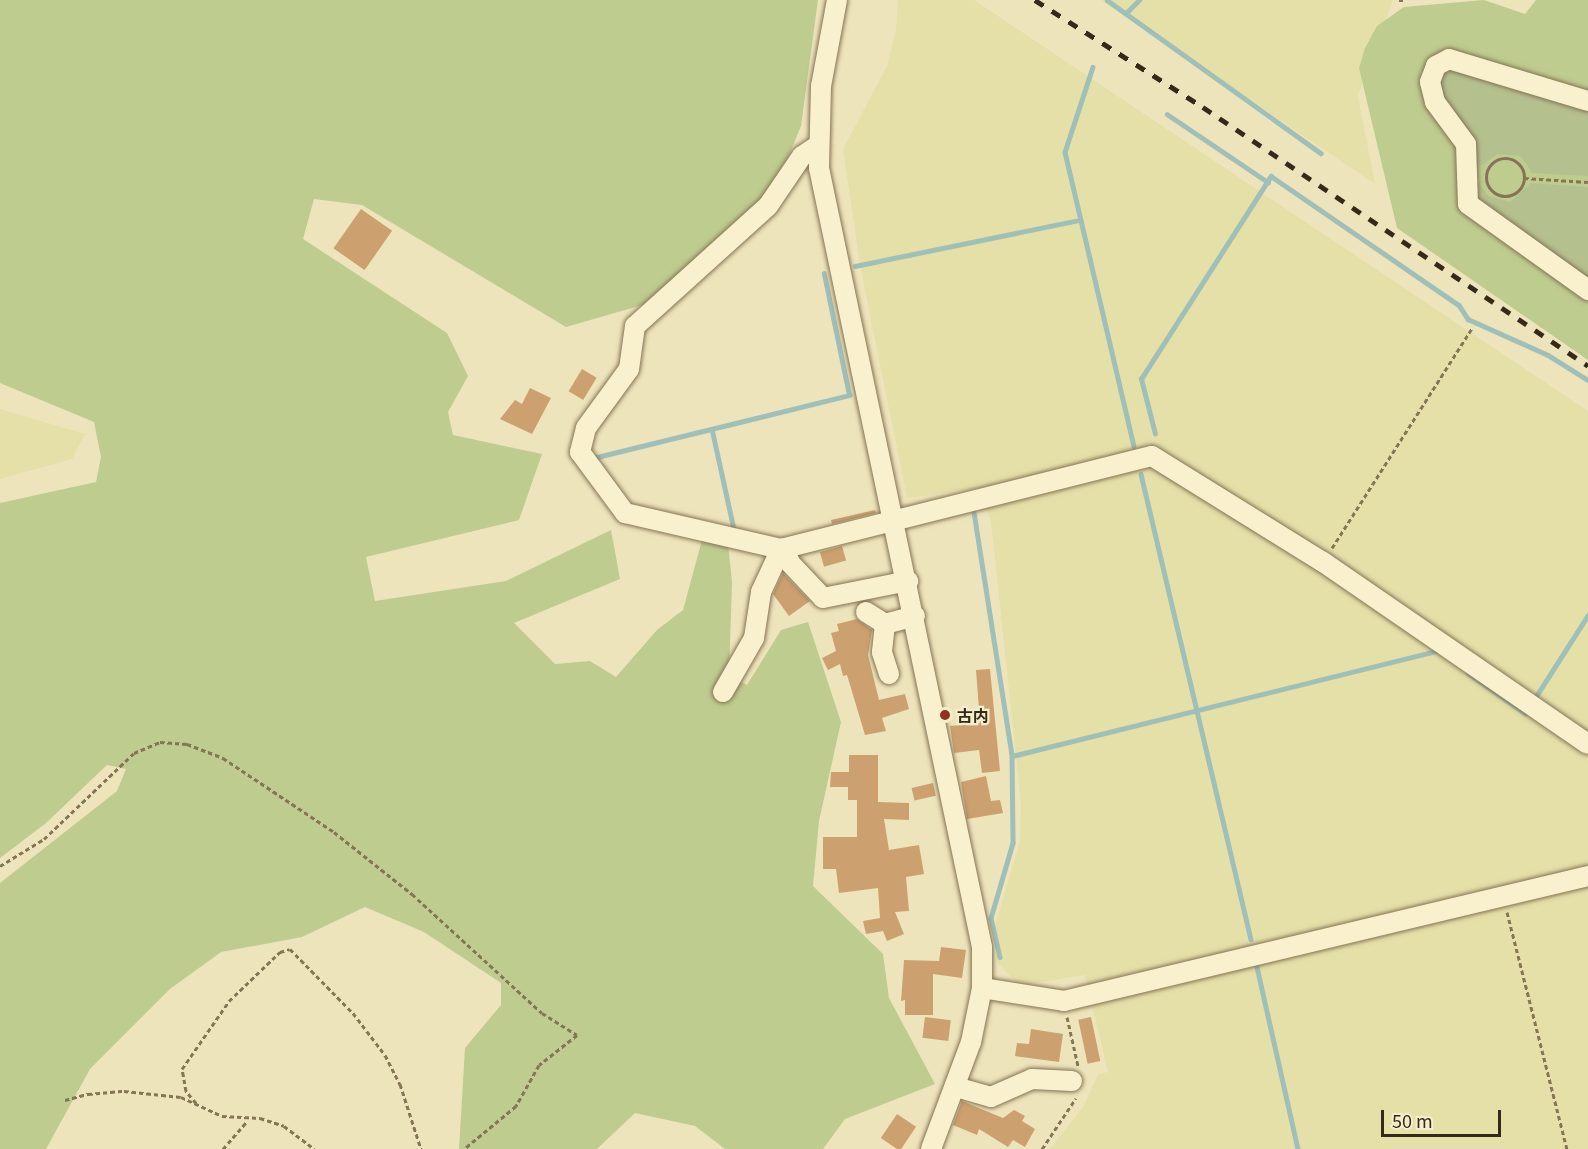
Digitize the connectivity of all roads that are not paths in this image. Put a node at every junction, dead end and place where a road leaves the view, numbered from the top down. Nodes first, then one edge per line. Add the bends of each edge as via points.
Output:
1 (837, 0) edge
2 (1588, 101) edge
3 (817, 146) junction
4 (1588, 290) edge
5 (895, 519) junction
6 (782, 548) junction
7 (908, 581) junction
8 (866, 612) dead end
9 (915, 616) junction
10 (885, 624) junction
11 (889, 674) dead end
12 (723, 692) dead end
13 (1588, 744) edge
14 (1588, 876) edge
15 (982, 988) junction
16 (1072, 1081) dead end
17 (956, 1087) junction
18 (931, 1149) edge

1 - 3 street via 820,86
2 - 4 street via 1449,59 1436,66 1430,82 1435,102 1466,144 1468,204
3 - 5 street
3 - 6 street via 802,156 768,206 635,326 629,369 586,428 580,452 625,513
5 - 6 street
5 - 7 street
5 - 13 street via 1152,456 1323,562
6 - 7 street via 790,563 823,598
6 - 12 street via 761,592 754,638
7 - 9 street
8 - 10 street
9 - 10 street
9 - 15 street via 982,947
10 - 11 street via 882,652
14 - 15 street via 1064,1001
15 - 17 street via 971,1042
16 - 17 street via 1032,1079 991,1097
17 - 18 street

